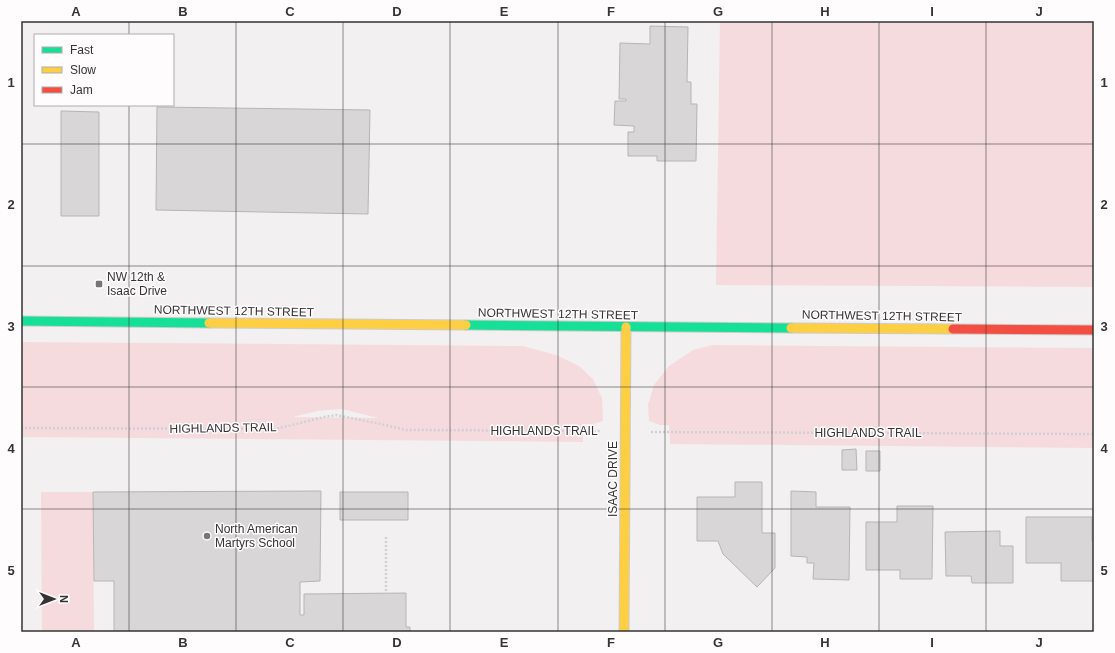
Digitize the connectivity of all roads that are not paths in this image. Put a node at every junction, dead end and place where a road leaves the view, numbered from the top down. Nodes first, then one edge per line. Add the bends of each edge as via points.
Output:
1 (21, 321) edge
2 (626, 327) junction
3 (1094, 330) edge
4 (624, 632) edge

1 - 2 main road, NORTHWEST 12TH STREET
2 - 3 main road, NORTHWEST 12TH STREET
2 - 4 main road, ISAAC DRIVE

